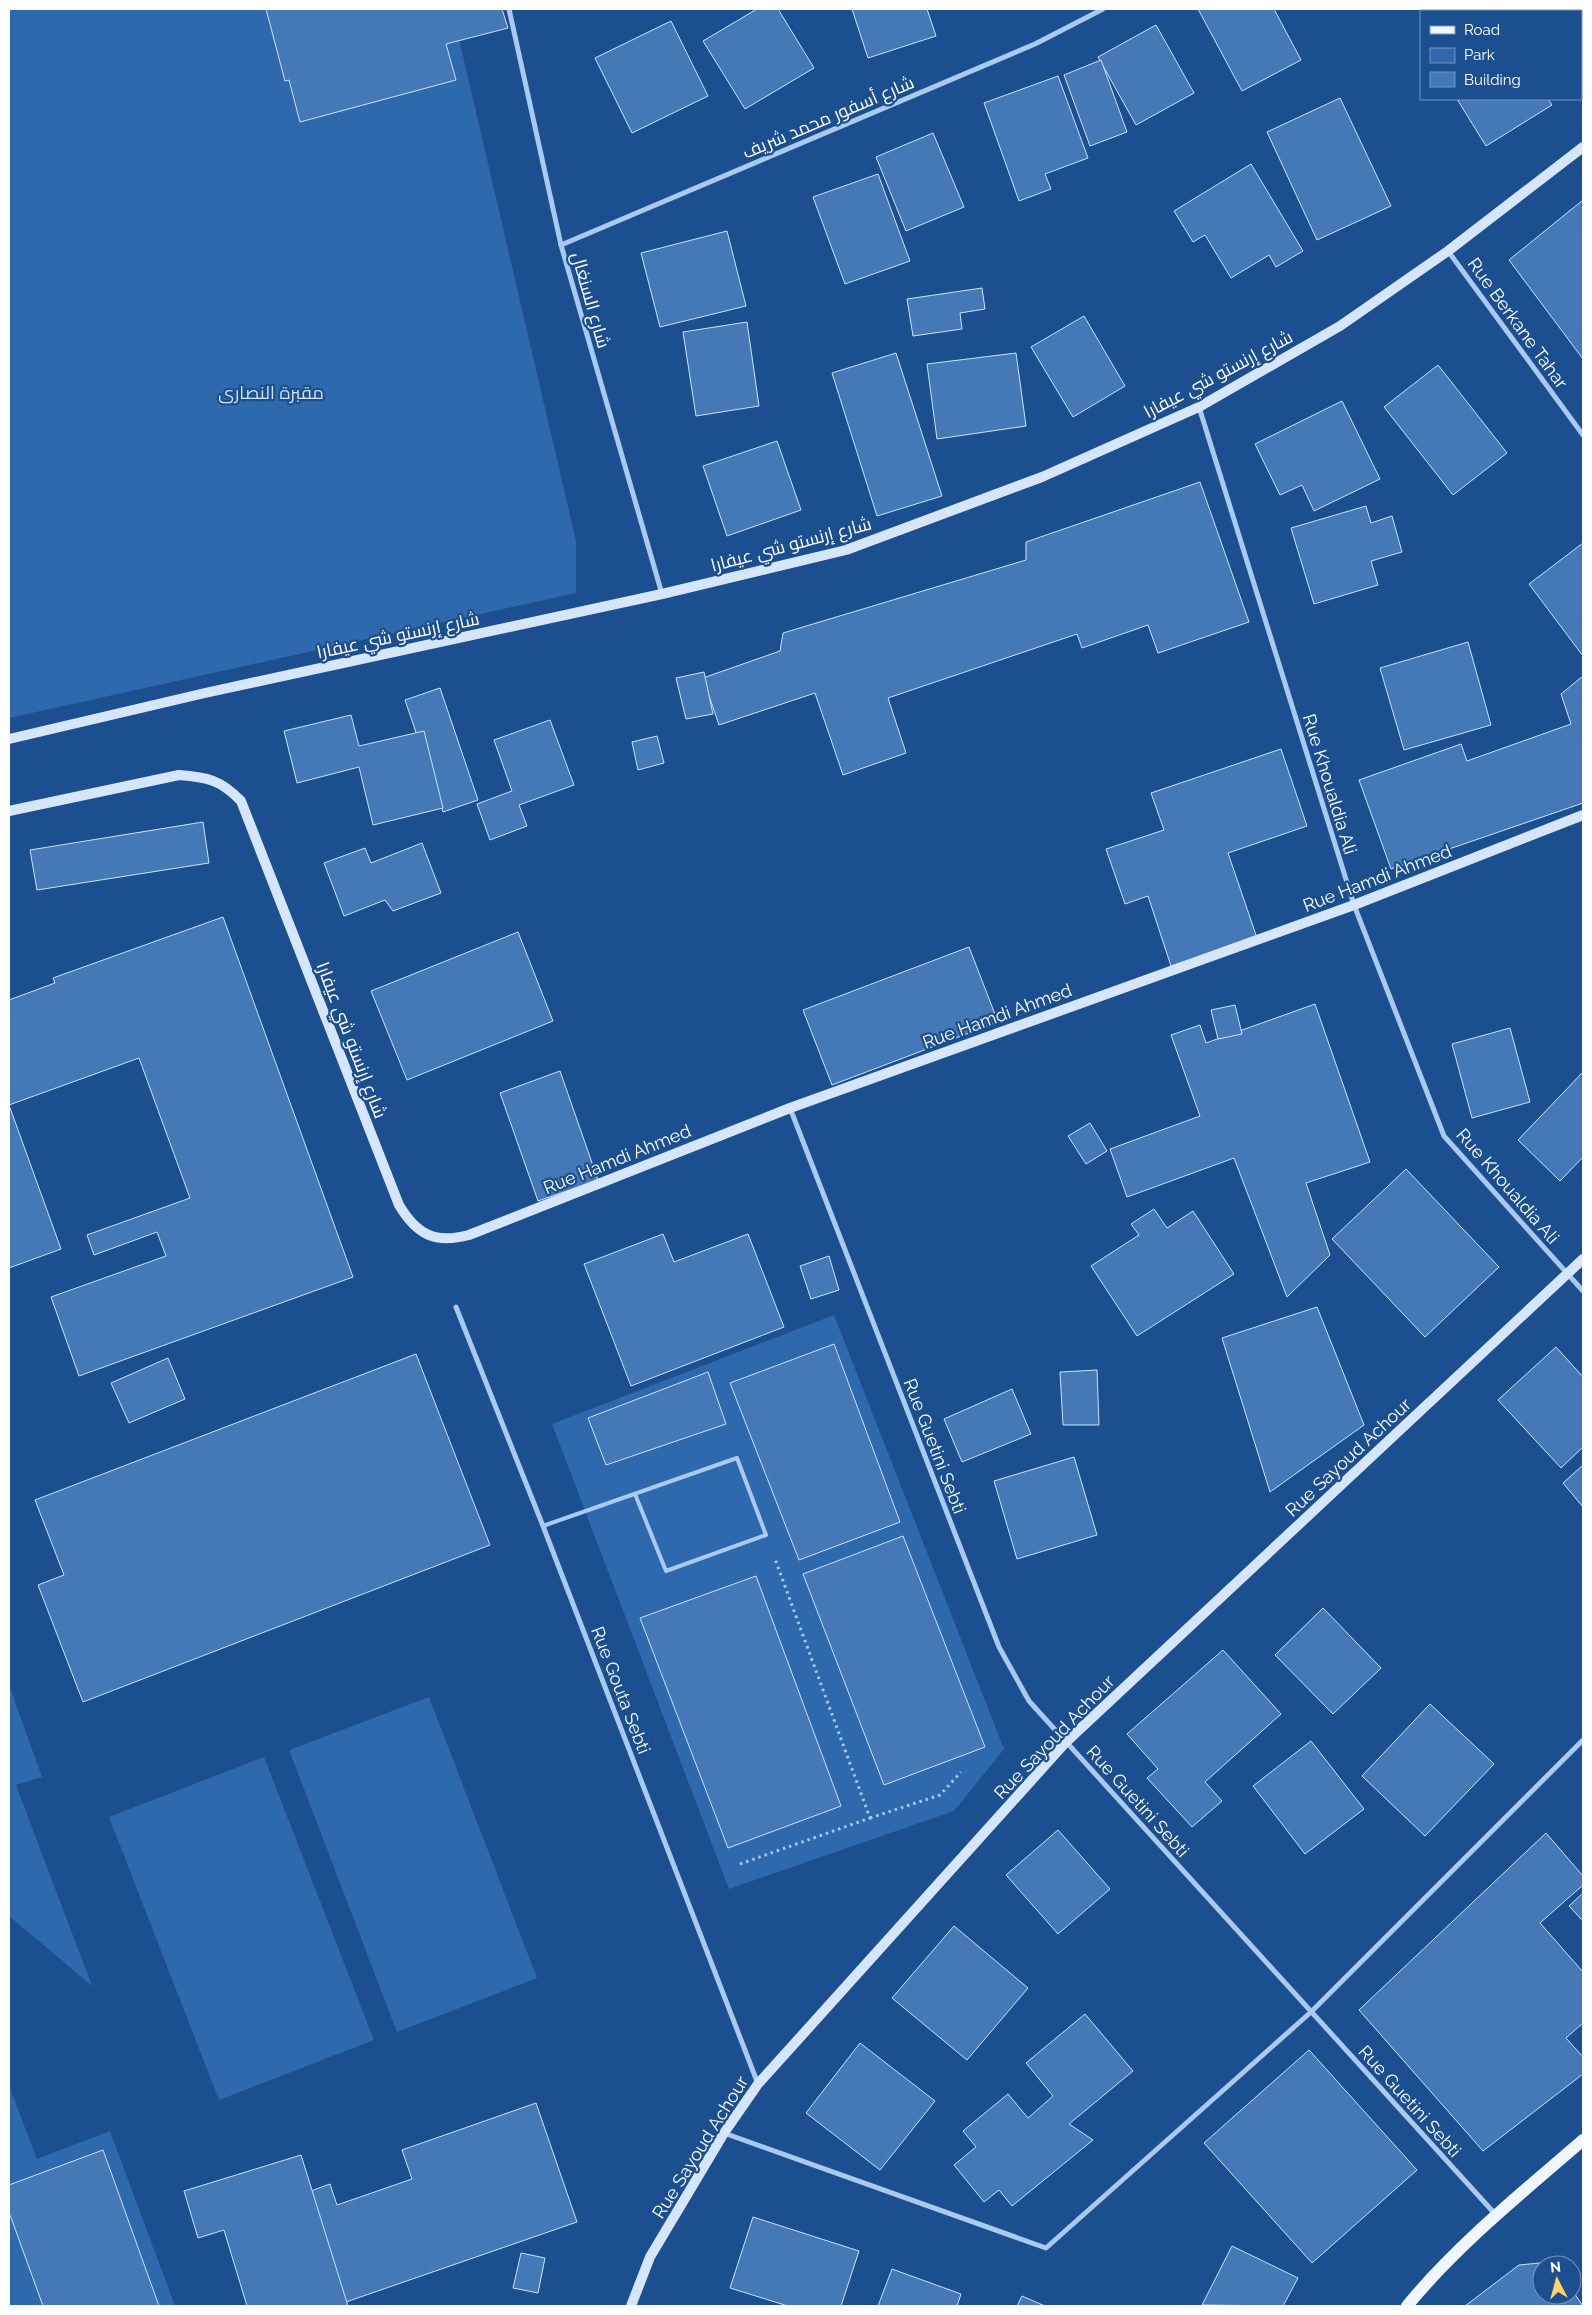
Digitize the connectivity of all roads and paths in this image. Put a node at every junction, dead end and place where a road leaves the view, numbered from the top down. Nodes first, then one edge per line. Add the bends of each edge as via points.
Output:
1 (509, 9) edge
2 (1103, 9) edge
3 (1583, 147) edge
4 (561, 245) junction
5 (1448, 251) junction
6 (1199, 407) junction
7 (1583, 435) edge
8 (662, 594) junction
9 (9, 738) edge
10 (9, 811) edge
11 (1583, 815) edge
12 (1354, 905) junction
13 (790, 1108) junction
14 (422, 1232) joint
15 (1583, 1259) edge
16 (1568, 1274) junction
17 (1583, 1291) edge
18 (456, 1307) dead end
19 (635, 1494) junction
20 (543, 1526) junction
21 (766, 1535) junction
22 (1583, 1740) edge
23 (1066, 1742) junction
24 (961, 1772) dead end
25 (870, 1818) junction
26 (740, 1864) dead end
27 (1311, 2012) junction
28 (758, 2084) junction
29 (724, 2133) junction
30 (1583, 2140) edge
31 (1496, 2216) junction
32 (631, 2306) edge
33 (1407, 2306) edge

1 - 4 street, شارع السنغال
2 - 4 street, شارع أسفور محمد شريف via 1035,44
3 - 5 main road, شارع إرنستو شي عيفارا
4 - 8 street, شارع السنغال
5 - 6 main road, شارع إرنستو شي عيفارا via 1340,326
5 - 7 street, Rue Berkane Tahar
6 - 8 main road, شارع إرنستو شي عيفارا via 1042,477 846,550
6 - 12 street, Rue Khoualdia Ali
8 - 9 main road, شارع إرنستو شي عيفارا
10 - 14 main road, شارع إرنستو شي عيفارا via 179,775 216,781 241,801 399,1205 408,1220
11 - 12 main road, Rue Hamdi Ahmed
12 - 13 main road, Rue Hamdi Ahmed
12 - 16 street, Rue Khoualdia Ali via 1444,1136
13 - 14 main road, Rue Hamdi Ahmed via 470,1236 437,1238
13 - 23 street, Rue Guetini Sebti via 998,1647 1028,1701
15 - 16 main road, Rue Sayoud Achour
16 - 17 street, Rue Khoualdia Ali
16 - 23 main road, Rue Sayoud Achour
18 - 20 street, Rue Gouta Sebti
19 - 20 lane
19 - 21 lane via 666,1571
19 - 21 lane via 737,1458
20 - 28 street, Rue Gouta Sebti
21 - 25 path
22 - 27 street
23 - 27 street, Rue Guetini Sebti
23 - 28 main road, Rue Sayoud Achour
24 - 25 path via 940,1795
25 - 26 path
27 - 29 street via 1046,2248
27 - 31 street, Rue Guetini Sebti
28 - 29 main road, Rue Sayoud Achour
29 - 32 main road, Rue Sayoud Achour via 650,2257
30 - 31 main road
31 - 33 main road via 1424,2285

